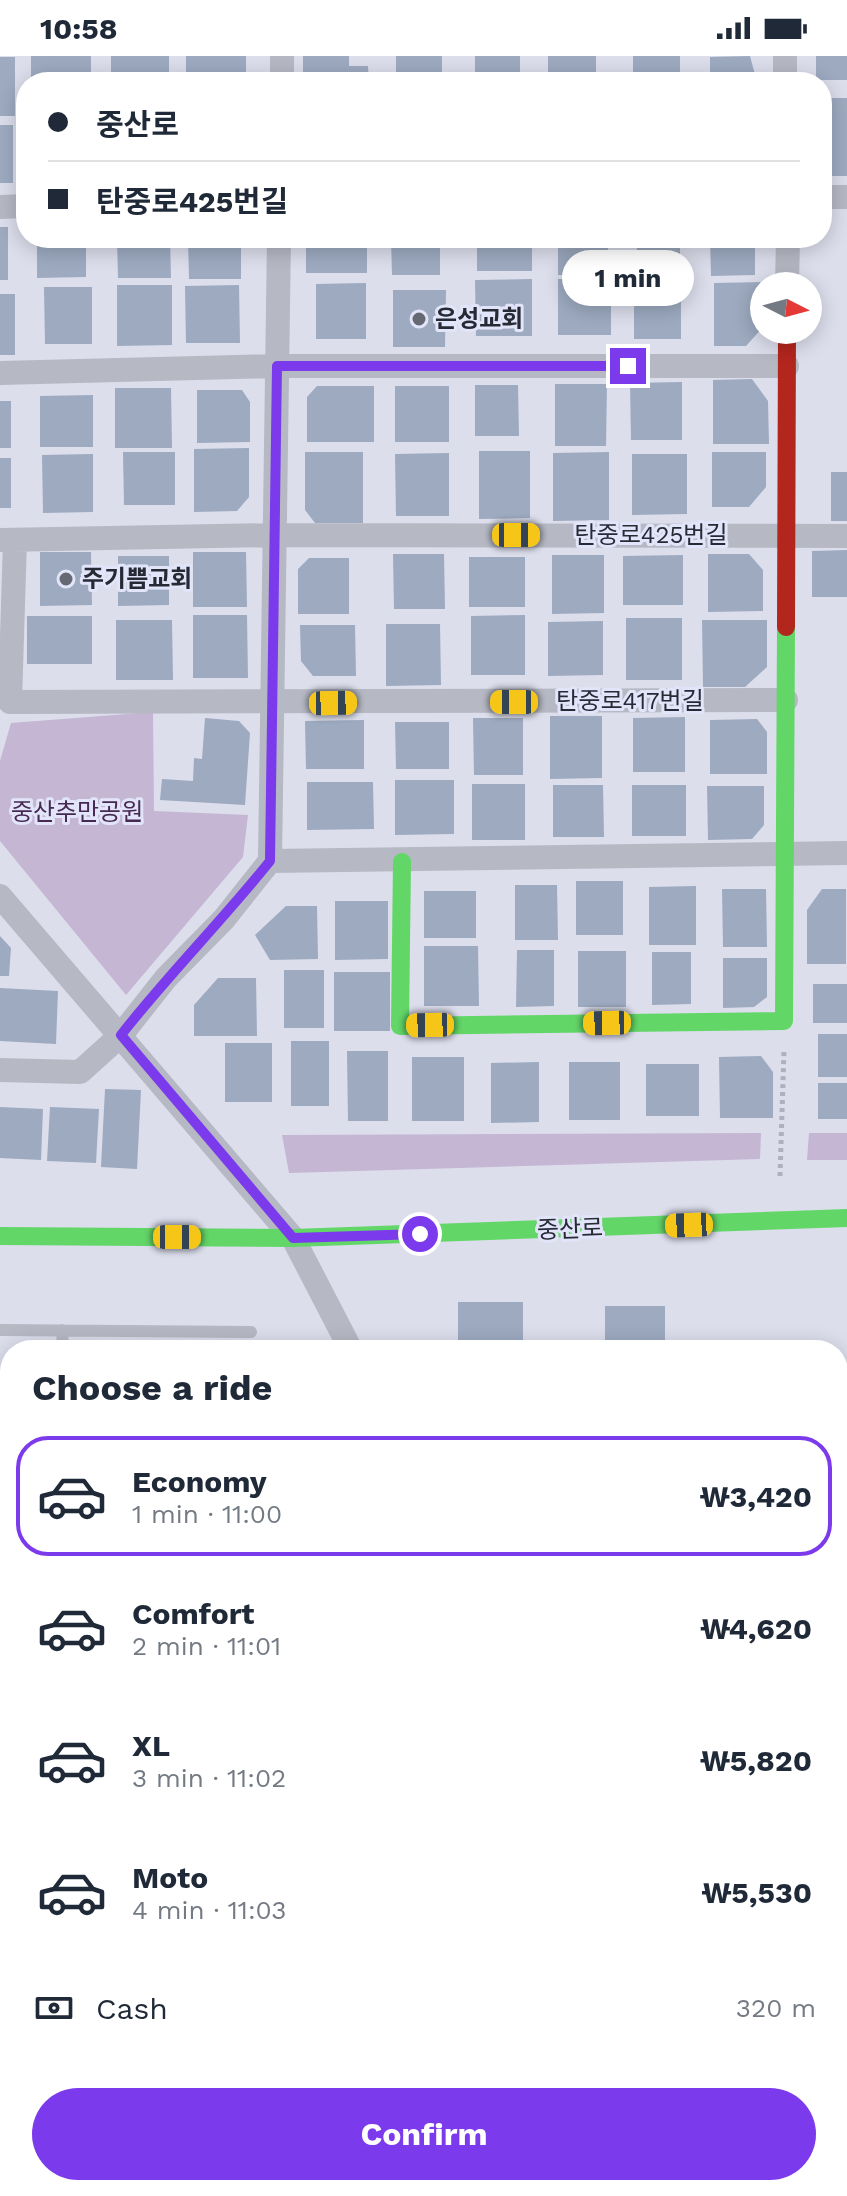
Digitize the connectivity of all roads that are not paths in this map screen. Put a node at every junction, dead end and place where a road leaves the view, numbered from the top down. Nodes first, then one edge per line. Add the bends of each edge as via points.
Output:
1 (279, 248) edge
2 (788, 248) edge
3 (787, 272) edge
4 (787, 344) edge
5 (277, 366) junction
6 (787, 366) junction
7 (0, 373) edge
8 (275, 535) junction
9 (788, 536) junction
10 (847, 536) edge
11 (8, 540) edge
12 (786, 700) junction
13 (272, 703) junction
14 (784, 853) junction
15 (847, 853) edge
16 (270, 861) junction
17 (402, 862) junction
18 (0, 896) edge
19 (121, 1035) junction
20 (0, 1070) edge
21 (847, 1218) edge
22 (0, 1236) edge
23 (293, 1238) junction
24 (0, 1330) edge
25 (62, 1330) junction
26 (251, 1332) dead end
27 (62, 1340) edge
28 (346, 1340) edge

1 - 5 street
2 - 3 street
4 - 6 street
5 - 6 street
5 - 7 street
5 - 8 street
6 - 9 street
8 - 9 street, 탄중로425번길
8 - 11 street, 탄중로425번길
8 - 13 street
9 - 10 street, 탄중로425번길
9 - 12 street
11 - 13 street, 탄중로425번길 via 10,702
12 - 13 street, 탄중로417번길
12 - 14 street
13 - 16 street
14 - 15 street
14 - 17 street
14 - 17 street via 784,1021 400,1026
16 - 17 street
16 - 19 street
18 - 19 street
19 - 20 street via 80,1072
19 - 23 street
21 - 23 street, 중산로
22 - 23 street, 중산로
23 - 28 street
24 - 25 lane
25 - 26 lane
25 - 27 lane

